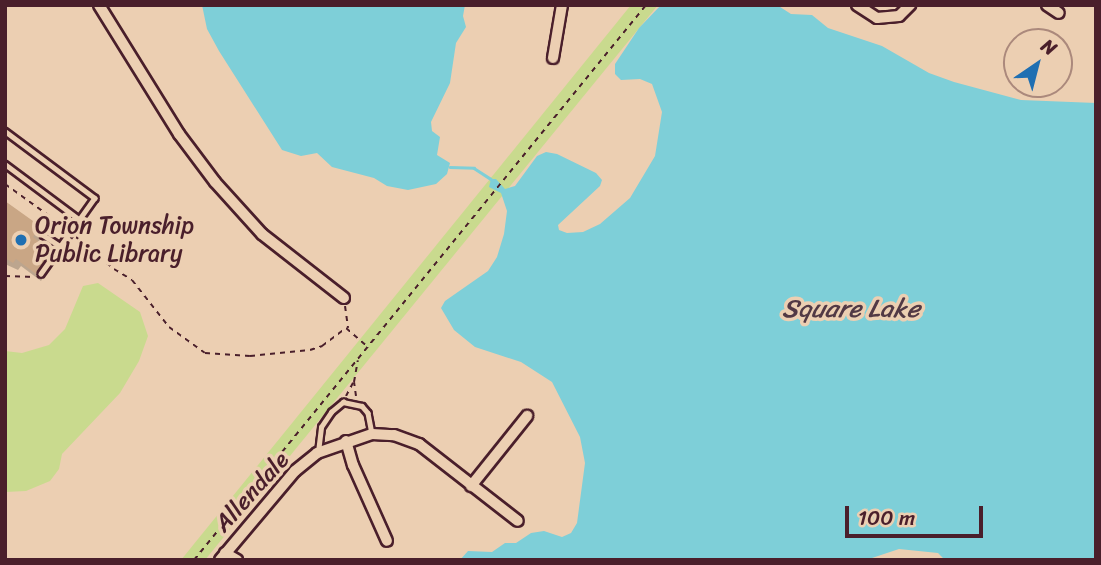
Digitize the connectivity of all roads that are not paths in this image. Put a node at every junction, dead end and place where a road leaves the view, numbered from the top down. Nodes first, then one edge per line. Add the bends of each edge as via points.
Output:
1 (99, 5) edge
2 (562, 5) edge
3 (857, 5) edge
4 (910, 5) edge
5 (1047, 5) edge
6 (1059, 13) dead end
7 (553, 58) dead end
8 (6, 134) edge
9 (5, 164) edge
10 (80, 220) junction
11 (43, 235) dead end
12 (61, 246) junction
13 (41, 274) road end
14 (344, 298) road end
15 (527, 416) dead end
16 (372, 434) junction
17 (346, 441) junction
18 (317, 453) junction
19 (471, 486) junction
20 (518, 522) dead end
21 (387, 541) dead end
22 (223, 557) edge
23 (237, 560) edge

1 - 14 street via 179,134 229,199 262,234
2 - 7 street
3 - 4 street via 877,18 899,16
5 - 6 street
8 - 10 lane via 95,198
9 - 10 lane
10 - 12 lane
11 - 12 lane
12 - 13 lane
15 - 19 street
16 - 17 street, Allendale
16 - 18 lane via 368,413 357,403 342,402 321,427
16 - 19 street via 411,439
17 - 18 street, Allendale
17 - 21 street
18 - 22 street, Allendale via 295,471
19 - 20 street
22 - 23 street

